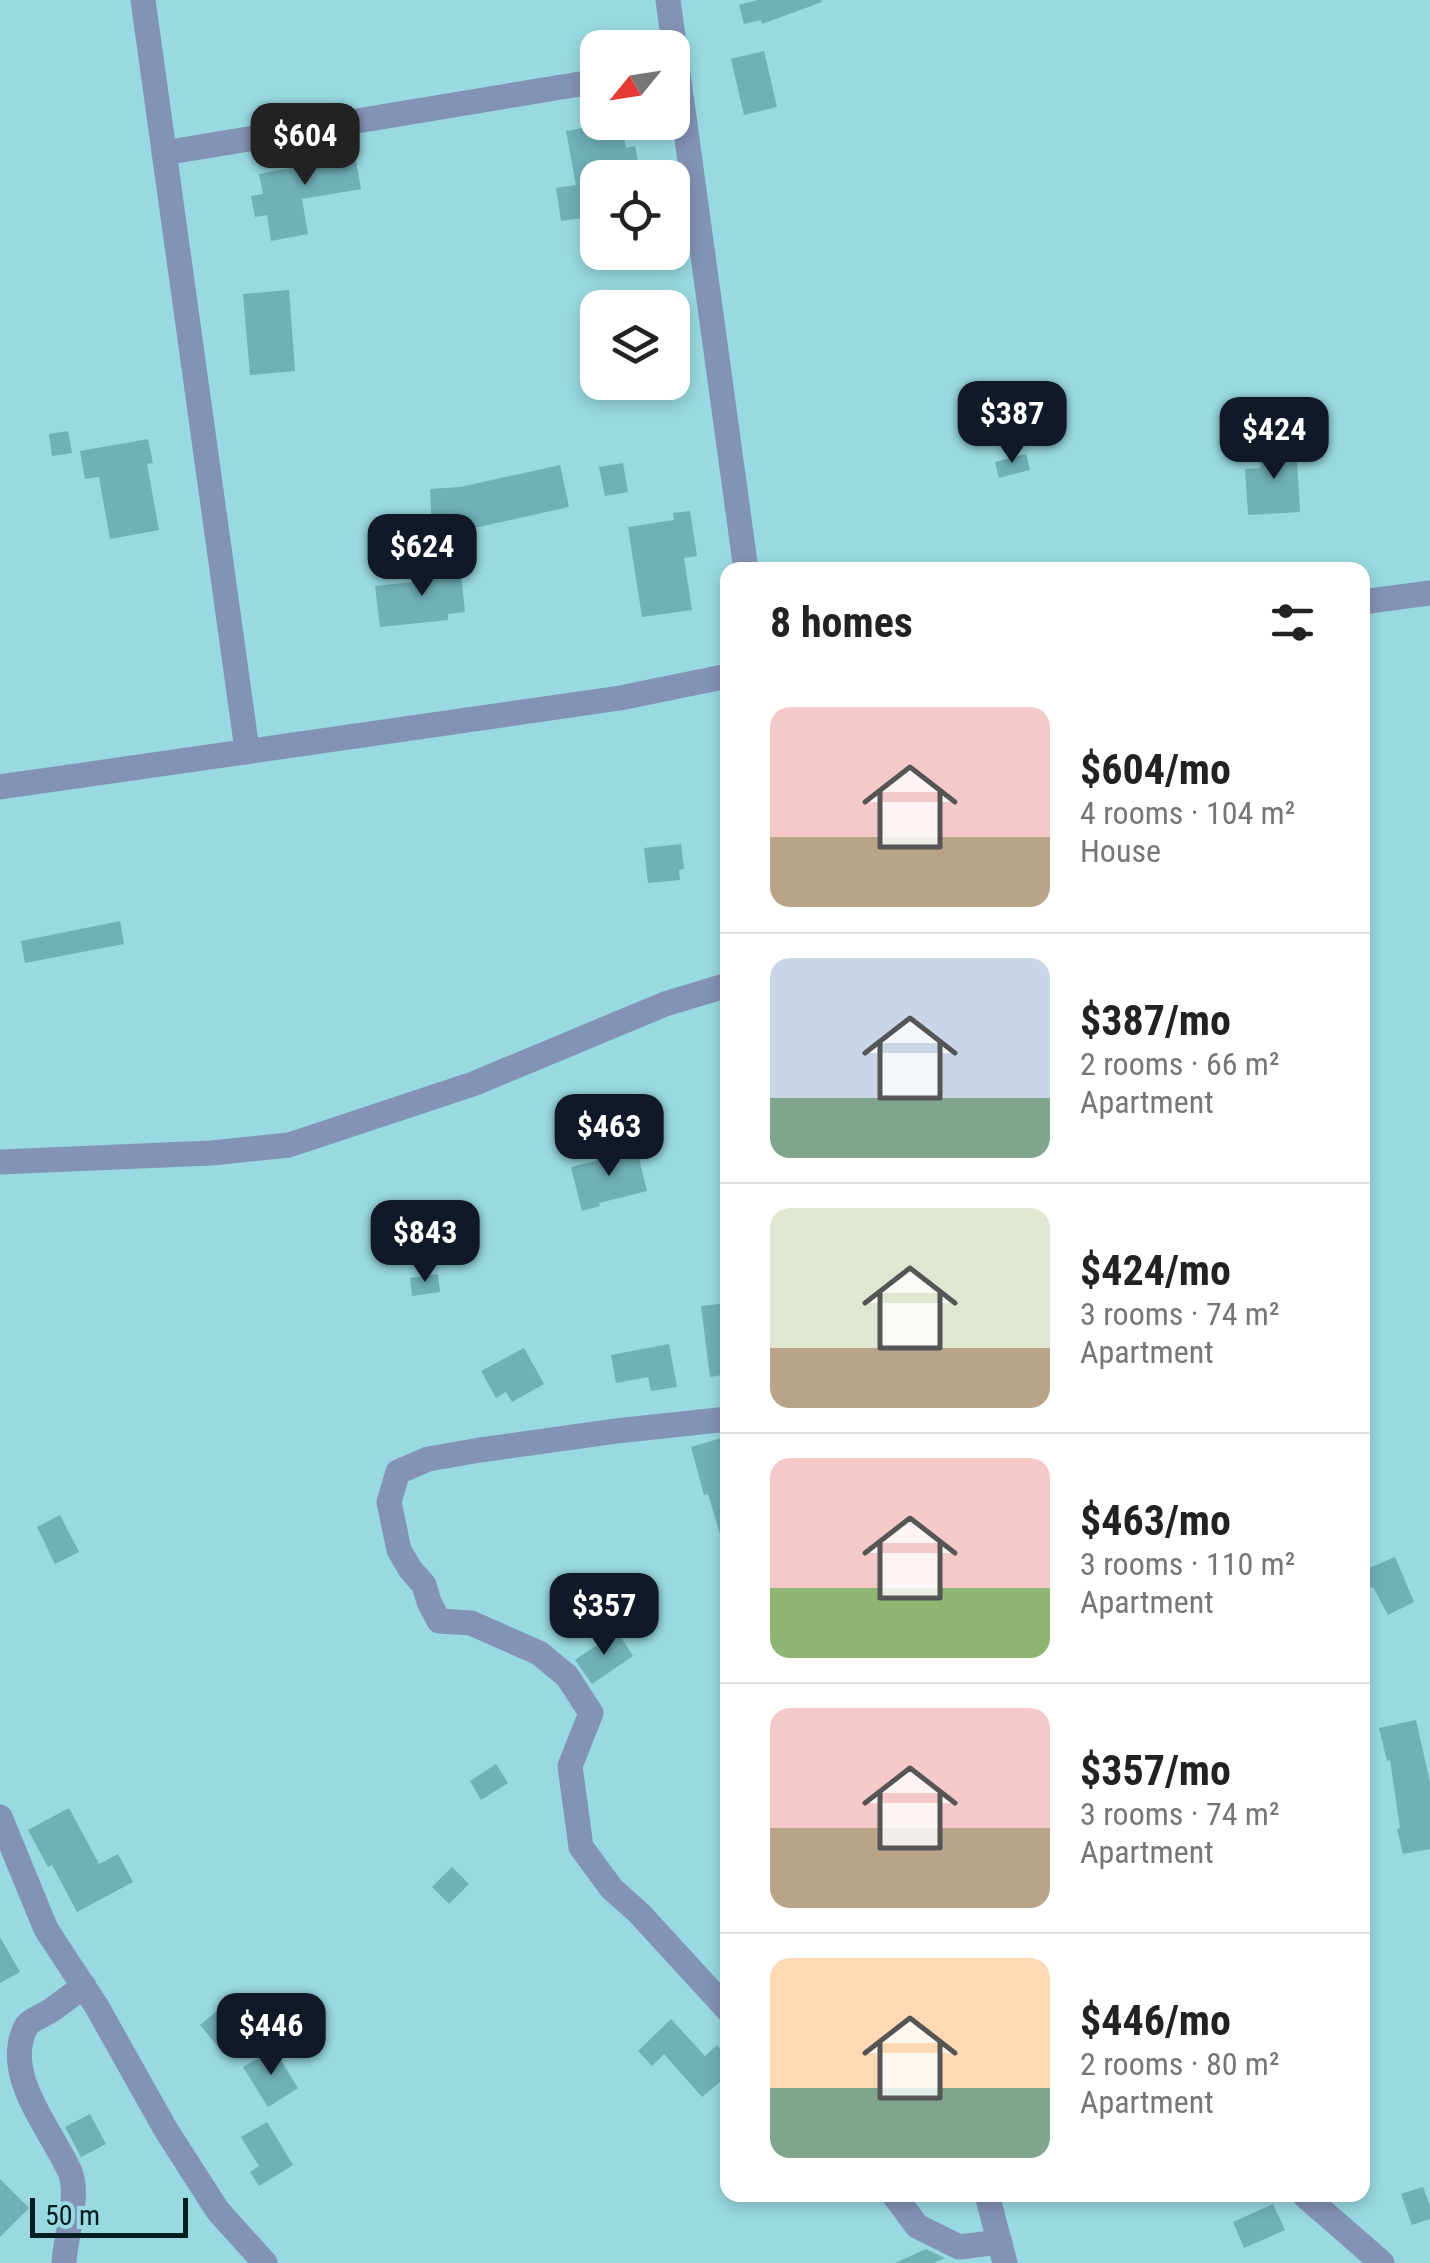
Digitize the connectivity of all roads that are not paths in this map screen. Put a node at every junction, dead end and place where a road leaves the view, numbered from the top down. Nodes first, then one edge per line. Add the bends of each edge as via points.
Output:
1 (143, 0) edge
2 (668, 0) edge
3 (671, 30) edge
4 (580, 83) edge
5 (685, 140) edge
6 (164, 153) junction
7 (745, 562) edge
8 (1430, 593) edge
9 (1370, 601) edge
10 (720, 678) edge
11 (247, 750) junction
12 (0, 787) edge
13 (720, 987) edge
14 (0, 1162) edge
15 (720, 1421) edge
16 (0, 1817) edge
17 (84, 1986) junction
18 (720, 2001) edge
19 (899, 2202) edge
20 (989, 2202) edge
21 (1312, 2202) edge
22 (1003, 2253) edge
23 (64, 2263) edge
24 (266, 2263) edge
25 (1382, 2263) edge

1 - 6 street
2 - 3 street
4 - 6 street
5 - 7 street
6 - 11 street
8 - 9 street
10 - 11 street via 620,698
11 - 12 street
13 - 14 street via 473,1084 289,1145
15 - 18 street via 428,1459 398,1472 389,1502 400,1550 439,1621 470,1624 540,1653 568,1676 591,1714 570,1766 581,1847 612,1889
16 - 17 street via 46,1928
17 - 23 street via 28,2024 11,2046 16,2088 71,2174
17 - 24 street via 218,2211
19 - 22 street via 917,2226 959,2247
20 - 22 street
21 - 25 street

